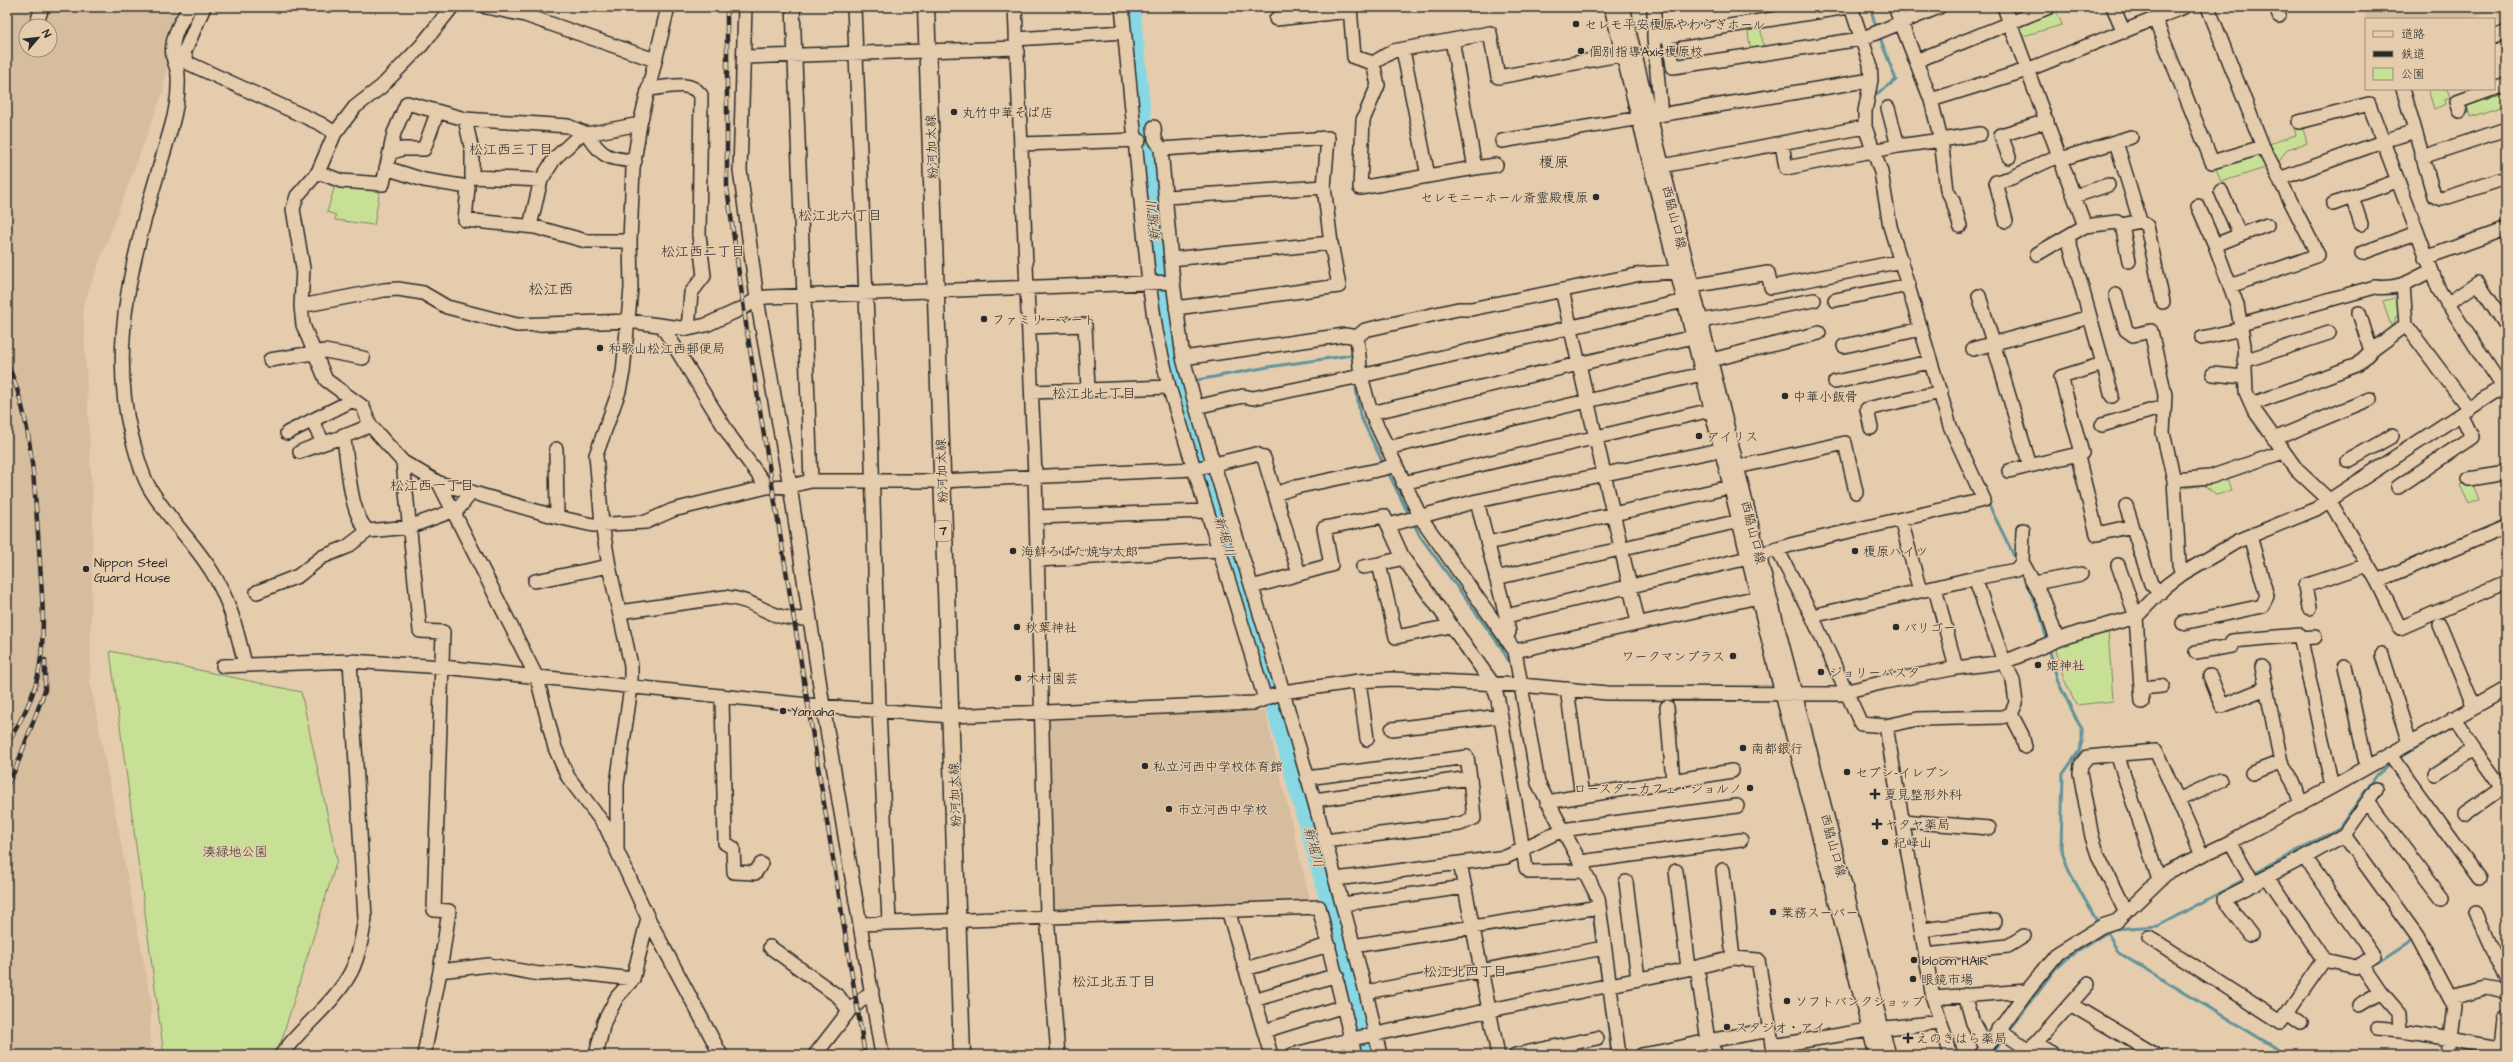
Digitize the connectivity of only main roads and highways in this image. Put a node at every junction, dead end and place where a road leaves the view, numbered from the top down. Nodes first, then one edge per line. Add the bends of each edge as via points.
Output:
1 (926, 7) edge
2 (962, 1055) edge

1 - 2 main road, 粉河加太線 / 7

